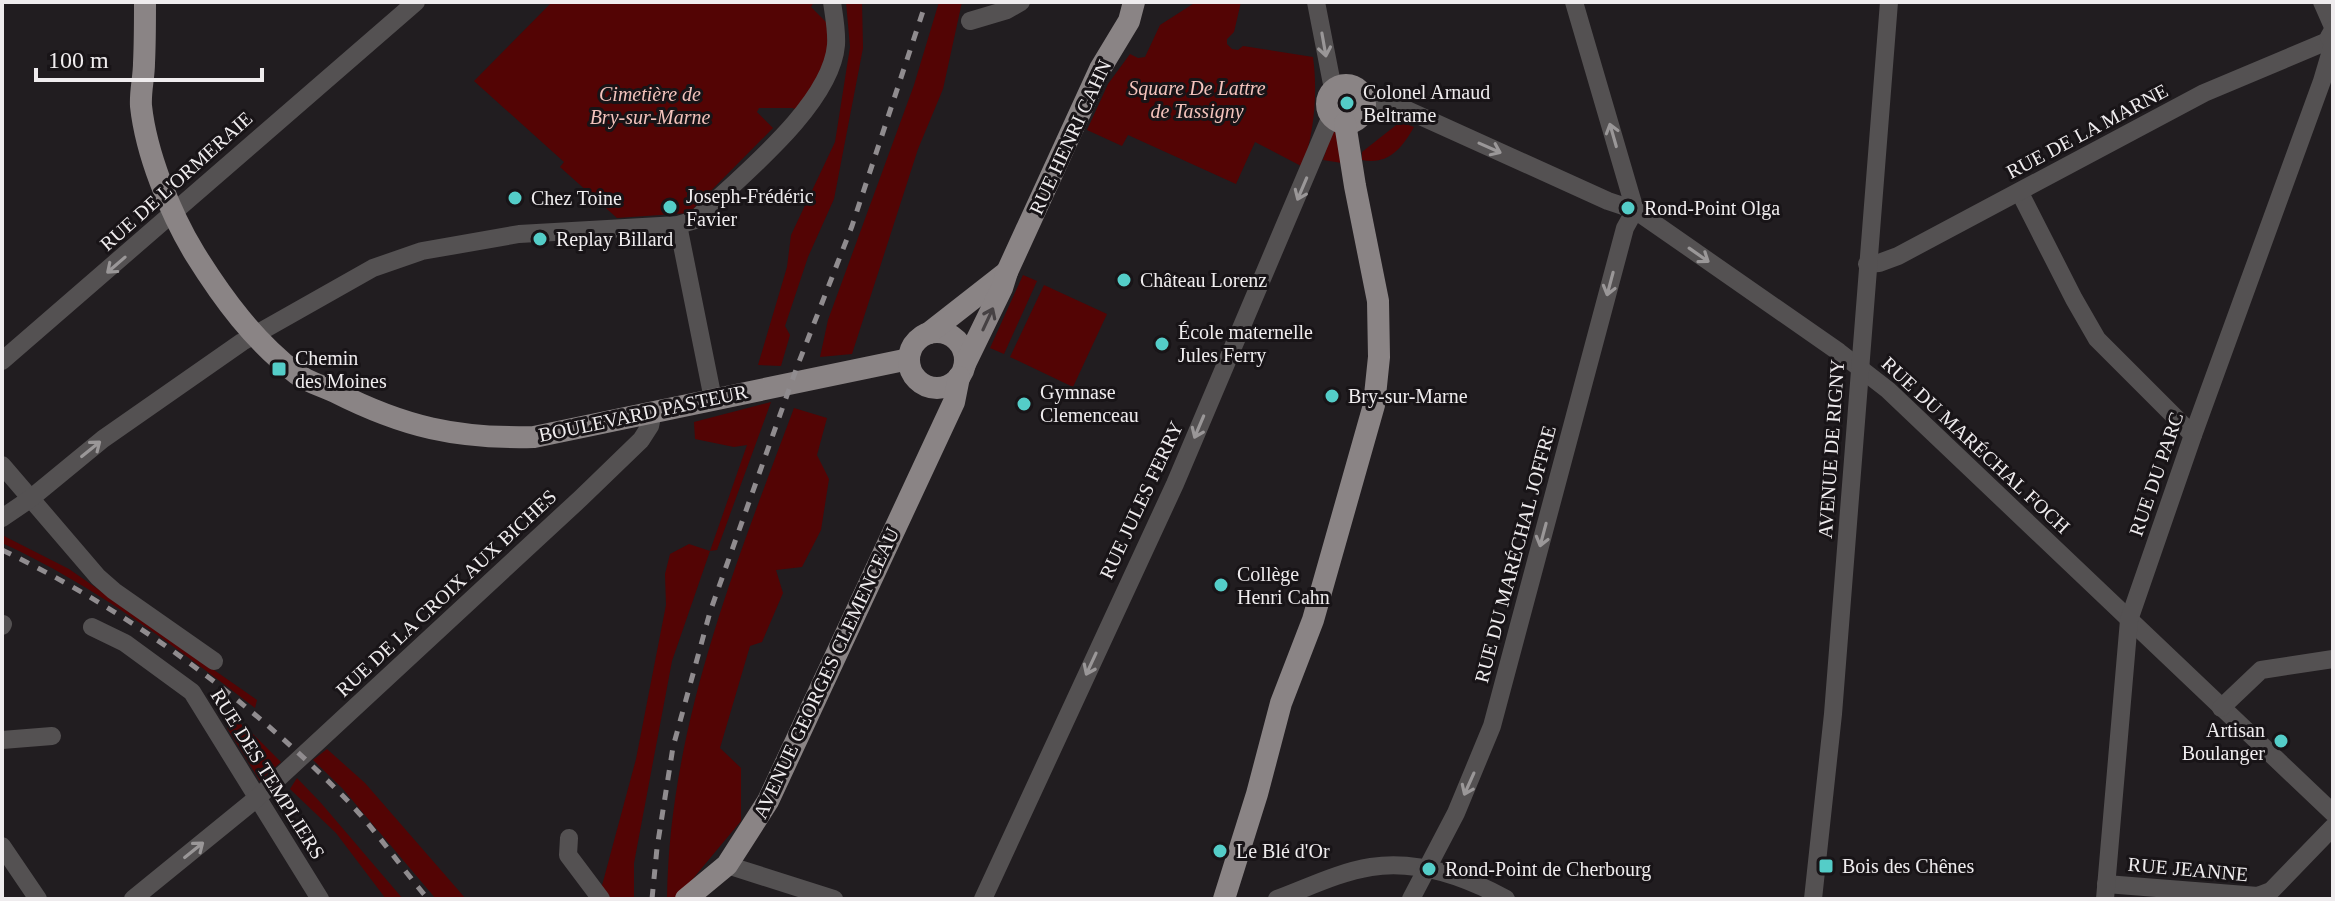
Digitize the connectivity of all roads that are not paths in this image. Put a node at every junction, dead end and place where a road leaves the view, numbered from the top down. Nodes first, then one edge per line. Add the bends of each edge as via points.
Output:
1 (145, 2) edge
2 (416, 2) edge
3 (832, 2) edge
4 (1021, 2) edge
5 (1134, 2) edge
6 (1316, 2) edge
7 (1574, 2) edge
8 (1889, 2) edge
9 (2322, 2) edge
10 (970, 21) dead end
11 (2332, 35) edge
12 (2328, 74) edge
13 (1333, 89) junction
14 (1366, 102) junction
15 (1338, 120) junction
16 (2020, 193) junction
17 (178, 207) junction
18 (1635, 210) junction
19 (678, 225) junction
20 (1867, 264) junction
21 (1007, 272) junction
22 (259, 330) junction
23 (929, 333) junction
24 (909, 359) junction
25 (2, 361) edge
26 (1859, 367) junction
27 (962, 370) junction
28 (930, 386) junction
29 (713, 399) junction
30 (653, 412) junction
31 (940, 428) junction
32 (2193, 435) junction
33 (2, 465) edge
34 (30, 499) junction
35 (2, 518) edge
36 (2129, 620) junction
37 (92, 627) dead end
38 (2333, 659) edge
39 (214, 661) dead end
40 (2221, 708) junction
41 (52, 736) dead end
42 (2, 740) edge
43 (257, 798) junction
44 (2333, 813) edge
45 (2333, 827) edge
46 (569, 838) dead end
47 (2, 846) edge
48 (727, 865) junction
49 (1428, 869) junction
50 (2106, 891) edge
51 (38, 899) edge
52 (133, 899) edge
53 (320, 899) edge
54 (601, 899) edge
55 (686, 899) edge
56 (834, 899) edge
57 (983, 899) edge
58 (1224, 899) edge
59 (1277, 899) edge
60 (1411, 899) edge
61 (1506, 899) edge
62 (1813, 899) edge

1 - 17 main road, BOULEVARD PASTEUR via 141,105 152,151
2 - 17 street, RUE DE L'ORMERAIE
3 - 19 street via 836,45 816,98 695,220
4 - 10 street
5 - 21 main road, RUE HENRI CAHN
6 -> 13 street
18 -> 7 street
8 - 20 street, AVENUE DE RIGNY
9 - 11 street
11 - 12 street, RUE DU PARC
11 - 16 street, RUE DE LA MARNE via 2204,93
12 - 32 street, RUE DU PARC
13 - 14 main road via 1351,85
13 - 15 main road via 1327,99
14 - 15 main road via 1362,115 1352,122
14 -> 18 street, RUE DU MARÉCHAL FOCH via 1389,103
15 -> 57 street, RUE JULES FERRY
15 - 58 main road via 1378,301 1374,405 1313,620 1281,703
16 - 20 street, RUE DE LA MARNE via 1898,256
16 - 32 street via 2097,339
17 - 22 main road, BOULEVARD PASTEUR via 184,235 216,287
17 -> 25 street, RUE DE L'ORMERAIE
18 -> 26 street, RUE DU MARÉCHAL FOCH
18 -> 49 street, RUE DU MARÉCHAL JOFFRE via 1625,228 1492,726
19 - 22 street via 519,234 422,251 373,268
19 - 29 street
20 - 26 street, AVENUE DE RIGNY
21 - 23 main road
27 -> 21 main road, AVENUE GEORGES CLEMENCEAU
22 - 30 main road, BOULEVARD PASTEUR via 299,376 396,420 451,433 534,437
34 -> 22 street via 103,439
23 - 24 main road via 915,343
23 - 27 main road via 955,339 965,354
24 - 28 main road via 915,376
24 - 29 main road, BOULEVARD PASTEUR
26 - 36 street, RUE DU MARÉCHAL FOCH
26 - 62 street, AVENUE DE RIGNY
27 - 28 main road via 946,386
27 - 31 main road, AVENUE GEORGES CLEMENCEAU
28 - 31 main road
29 - 30 main road, BOULEVARD PASTEUR
30 - 43 street, RUE DE LA CROIX AUX BICHES via 641,440
31 - 48 main road, AVENUE GEORGES CLEMENCEAU via 768,801
32 - 36 street, RUE DU PARC
33 - 34 street
34 - 35 street
34 - 39 street via 98,577
36 - 40 street, RUE DU MARÉCHAL FOCH
36 - 50 street, RUE DU PARC
37 - 43 street, RUE DES TEMPLIERS via 125,643 192,692
38 - 40 street via 2261,670
40 - 44 street, RUE DU MARÉCHAL FOCH
41 - 42 street
52 -> 43 street, RUE DE LA CROIX AUX BICHES
43 - 53 street, RUE DES TEMPLIERS
45 - 50 street, RUE JEANNE via 2271,891 2258,896
46 - 54 street via 568,855
47 - 51 street
48 - 55 main road, AVENUE GEORGES CLEMENCEAU
48 - 56 street
49 - 59 street via 1371,867
49 - 60 street, RUE DU MARÉCHAL JOFFRE
49 - 61 street

